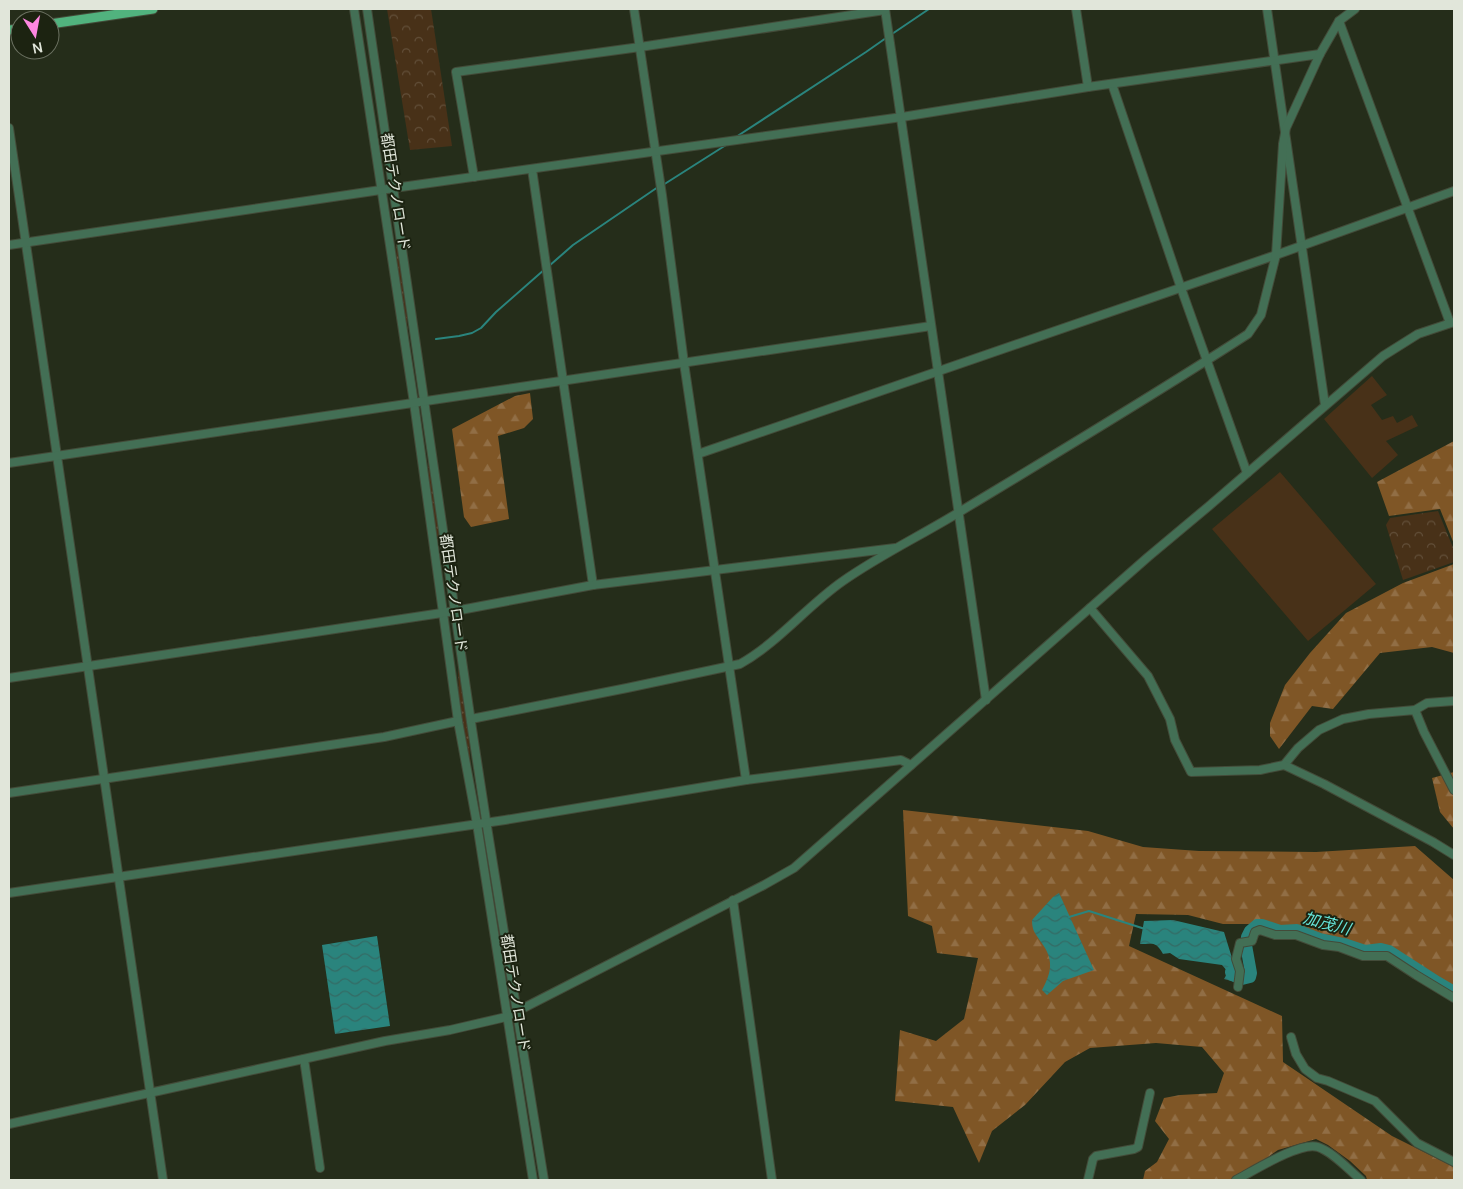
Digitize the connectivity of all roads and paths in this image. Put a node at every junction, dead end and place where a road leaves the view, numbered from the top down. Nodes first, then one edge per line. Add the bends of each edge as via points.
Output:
1 (153, 9) edge
2 (354, 9) edge
3 (367, 9) edge
4 (634, 9) edge
5 (885, 9) edge
6 (1076, 9) edge
7 (1267, 9) edge
8 (1356, 9) edge
9 (1339, 21) junction
10 (60, 23) edge
11 (640, 47) junction
12 (1320, 54) junction
13 (1275, 60) junction
14 (1112, 84) junction
15 (1088, 87) junction
16 (902, 117) junction
17 (9, 128) edge
18 (1286, 128) junction
19 (654, 151) junction
20 (532, 169) junction
21 (474, 177) junction
22 (394, 188) junction
23 (382, 191) junction
24 (1454, 191) edge
25 (1407, 208) junction
26 (26, 242) junction
27 (9, 245) edge
28 (1302, 245) junction
29 (1276, 256) junction
30 (1181, 288) junction
31 (1452, 322) edge
32 (931, 326) junction
33 (1206, 361) junction
34 (684, 363) junction
35 (939, 371) junction
36 (563, 380) junction
37 (425, 401) junction
38 (414, 403) junction
39 (1325, 405) junction
40 (698, 454) junction
41 (57, 457) junction
42 (9, 464) edge
43 (1247, 473) junction
44 (959, 512) junction
45 (899, 547) junction
46 (715, 570) junction
47 (593, 586) junction
48 (1090, 608) junction
49 (456, 611) junction
50 (444, 613) junction
51 (88, 666) junction
52 (729, 666) junction
53 (9, 678) edge
54 (986, 700) junction
55 (1454, 701) edge
56 (1415, 710) junction
57 (471, 719) junction
58 (458, 721) junction
59 (1284, 765) junction
60 (911, 766) junction
61 (104, 779) junction
62 (746, 780) junction
63 (1454, 790) edge
64 (9, 793) edge
65 (487, 822) junction
66 (477, 824) junction
67 (1454, 855) edge
68 (119, 876) junction
69 (9, 893) edge
70 (733, 900) junction
71 (1238, 987) dead end
72 (1454, 998) edge
73 (516, 1012) junction
74 (506, 1017) junction
75 (1291, 1037) dead end
76 (304, 1060) junction
77 (151, 1093) junction
78 (1150, 1093) dead end
79 (9, 1124) edge
80 (1454, 1162) edge
81 (320, 1168) dead end
82 (163, 1180) edge
83 (533, 1180) edge
84 (544, 1180) edge
85 (772, 1180) edge
86 (1088, 1180) edge
87 (1236, 1180) edge
88 (1361, 1180) edge

1 - 10 main road
2 - 23 street, 都田テクノロード
3 - 22 street, 都田テクノロード
4 - 11 street
5 - 11 street
5 - 16 street
6 - 15 street
7 - 13 street
8 - 9 street
9 - 12 street
9 - 25 street
11 - 19 street
11 - 21 street via 456,72
12 - 13 street
12 - 18 street
13 - 14 street
13 - 18 street
14 - 15 street
14 - 30 street
15 - 16 street
16 - 19 street
16 - 32 street
17 - 26 street
18 - 28 street
18 - 29 street via 1282,144
19 - 20 street
19 - 34 street
20 - 21 street
20 - 36 street
21 - 22 street
22 - 23 street
22 - 37 street, 都田テクノロード
23 - 26 street
23 - 38 street, 都田テクノロード
24 - 25 street
25 - 28 street
25 - 31 street
26 - 27 street
26 - 41 street
28 - 29 street
28 - 39 street
29 - 30 street
29 - 33 street via 1261,315 1248,334
30 - 33 street
30 - 35 street
31 - 39 street via 1418,334 1389,351
32 - 34 street
32 - 35 street
33 - 43 street
33 - 44 street
34 - 36 street
34 - 40 street
35 - 40 street
35 - 44 street
36 - 37 street
36 - 47 street
37 - 38 street
37 - 49 street, 都田テクノロード
38 - 41 street
38 - 50 street, 都田テクノロード
39 - 43 street
40 - 46 street
41 - 42 street
41 - 51 street
43 - 48 street
44 - 45 street
44 - 54 street
45 - 46 street
45 - 52 street via 843,580 750,658
46 - 47 street
46 - 52 street
47 - 49 street
48 - 54 street
48 - 59 street via 1148,676 1170,719 1175,740 1191,772 1260,770
49 - 50 street
49 - 57 street, 都田テクノロード
50 - 51 street
50 - 58 street, 都田テクノロード
51 - 53 street
51 - 61 street
52 - 57 street
52 - 62 street
54 - 60 street
55 - 56 street via 1427,703
56 - 59 street via 1343,719 1319,730
56 - 63 street
57 - 65 street, 都田テクノロード
58 - 61 street via 384,737
58 - 66 street, 都田テクノロード
59 - 67 street
60 - 62 street via 901,760
60 - 70 street via 794,868
61 - 64 street
61 - 68 street
62 - 65 street
65 - 66 street
65 - 73 street, 都田テクノロード
66 - 68 street
66 - 74 street, 都田テクノロード
68 - 69 street
68 - 77 street
70 - 73 street
70 - 85 street
71 - 72 street via 1240,971 1236,959 1240,943 1252,941 1255,932 1260,930 1275,935 1296,935 1363,956 1387,956
73 - 74 street
73 - 84 street, 都田テクノロード
74 - 76 street
74 - 83 street, 都田テクノロード
75 - 80 street via 1304,1069 1317,1078 1375,1100 1417,1143
76 - 77 street
76 - 81 street
77 - 79 street
77 - 82 street
78 - 86 street via 1138,1147 1096,1156 1092,1159
87 - 88 street via 1270,1161 1312,1146 1324,1150

